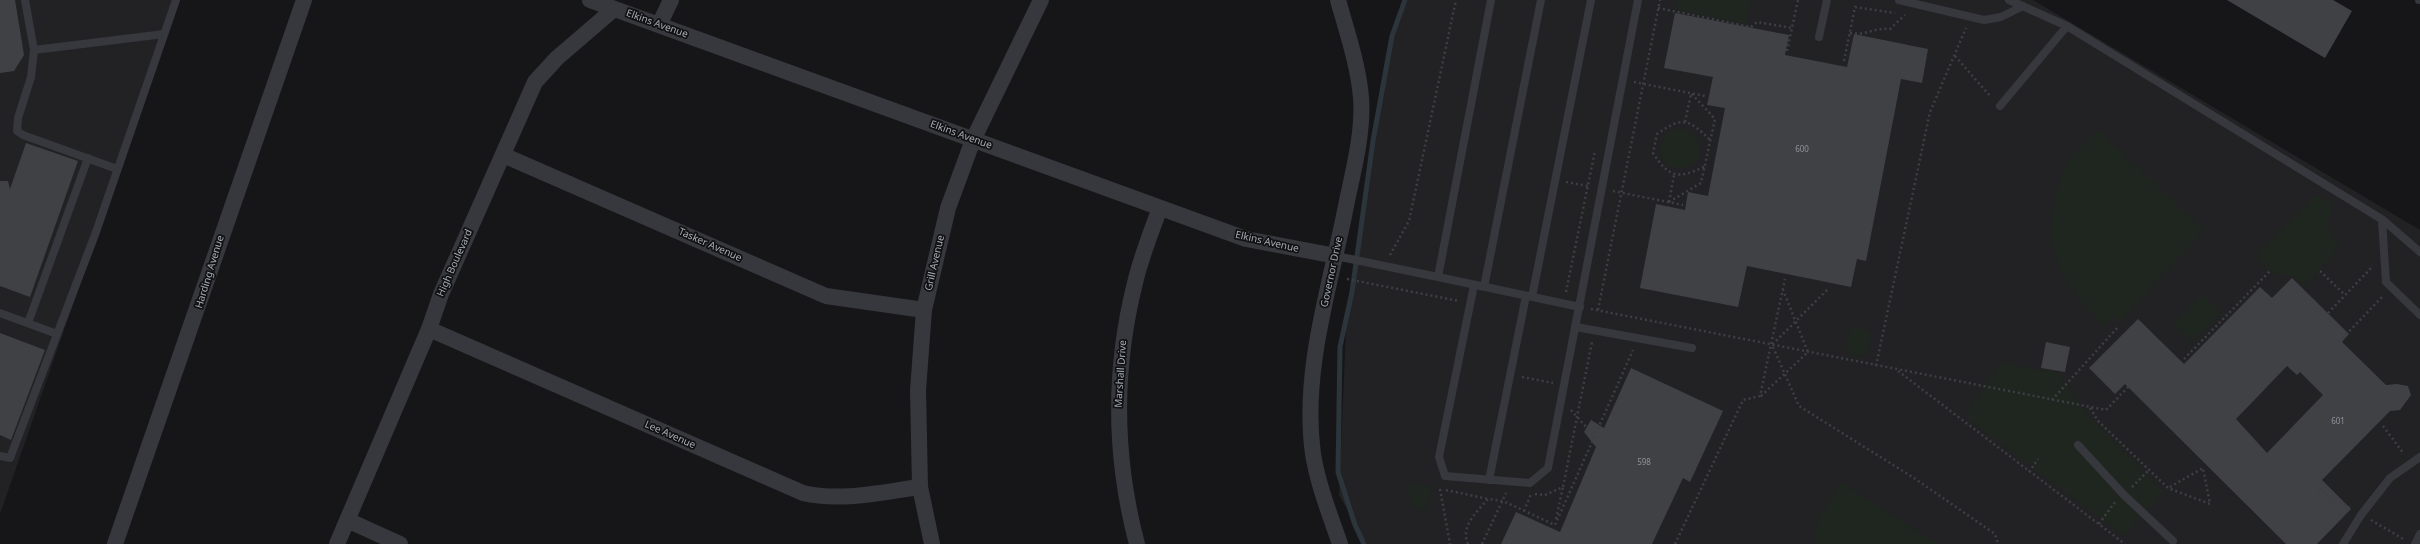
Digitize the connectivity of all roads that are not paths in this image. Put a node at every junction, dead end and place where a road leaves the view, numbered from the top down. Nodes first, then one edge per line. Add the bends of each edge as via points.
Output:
1 (25, 0) edge
2 (176, 0) edge
3 (304, 0) edge
4 (590, 0) edge
5 (671, 0) edge
6 (1041, 0) edge
7 (1338, 0) edge
8 (1491, 0) edge
9 (1541, 0) edge
10 (1591, 0) edge
11 (1638, 0) edge
12 (1827, 0) edge
13 (1899, 0) edge
14 (2009, 0) edge
15 (2023, 6) junction
16 (614, 9) junction
17 (659, 25) junction
18 (2067, 26) junction
19 (164, 34) junction
20 (1819, 37) dead end
21 (34, 50) junction
22 (2000, 106) road end
23 (973, 140) junction
24 (503, 155) junction
25 (88, 158) junction
26 (117, 169) junction
27 (1160, 208) junction
28 (2382, 220) junction
29 (2420, 252) edge
30 (1336, 256) junction
31 (1438, 277) junction
32 (1474, 285) junction
33 (1484, 287) junction
34 (1529, 296) junction
35 (1580, 307) junction
36 (924, 310) junction
37 (0, 313) edge
38 (2420, 315) edge
39 (28, 323) junction
40 (1576, 327) junction
41 (429, 329) junction
42 (56, 334) junction
43 (1692, 348) dead end
44 (2078, 445) dead end
45 (0, 456) edge
46 (2420, 457) edge
47 (1488, 480) junction
48 (920, 487) junction
49 (347, 520) junction
50 (2420, 534) edge
51 (2173, 541) dead end
52 (115, 544) edge
53 (337, 544) edge
54 (400, 544) edge
55 (932, 544) edge
56 (1137, 544) edge
57 (1340, 544) edge
58 (2343, 544) edge
59 (2415, 544) edge

1 - 21 lane
2 - 19 lane
3 - 52 street, Harding Avenue
4 - 16 street, Elkins Avenue
5 - 17 street
6 - 23 street, Grill Avenue
7 - 30 street, Governor Drive via 1357,73 1361,105 1355,162
8 - 31 lane
9 - 33 lane
10 - 34 lane via 1556,180
11 - 35 lane
12 - 20 lane
13 - 15 lane via 1984,20 2001,17
14 - 15 lane
15 - 18 lane
16 - 17 street, Elkins Avenue
16 - 24 street, High Boulevard via 557,58 535,82
17 - 23 street, Elkins Avenue
18 - 22 lane
18 - 28 lane
19 - 21 lane
19 - 26 lane
21 - 25 lane via 31,77 18,118 17,131 23,136
23 - 27 street, Elkins Avenue
23 - 36 street, Grill Avenue via 948,208
24 - 36 street, Tasker Avenue via 826,296
24 - 41 street, High Boulevard via 441,294
25 - 26 lane
25 - 39 lane
26 - 42 lane
27 - 30 street, Elkins Avenue via 1246,239
27 - 56 street, Marshall Drive via 1135,281 1120,357 1120,454
28 - 29 lane
28 - 38 lane via 2386,282
30 - 31 lane
30 - 57 street, Governor Drive via 1317,344 1311,424 1318,478
31 - 32 lane
32 - 33 lane
32 - 47 lane via 1439,457 1445,476
33 - 34 lane
34 - 35 lane
34 - 47 lane
35 - 40 lane
36 - 48 street, Grill Avenue via 918,390
37 - 39 lane
39 - 42 lane
40 - 43 lane
40 - 47 lane via 1548,468 1530,483
41 - 48 street, Lee Avenue via 803,493 845,496
41 - 49 street, High Boulevard
42 - 45 lane via 10,458
44 - 51 lane via 2124,495
46 - 58 lane via 2390,478 2361,515
48 - 55 street, Grill Avenue
49 - 53 street, High Boulevard
49 - 54 street
50 - 59 lane

